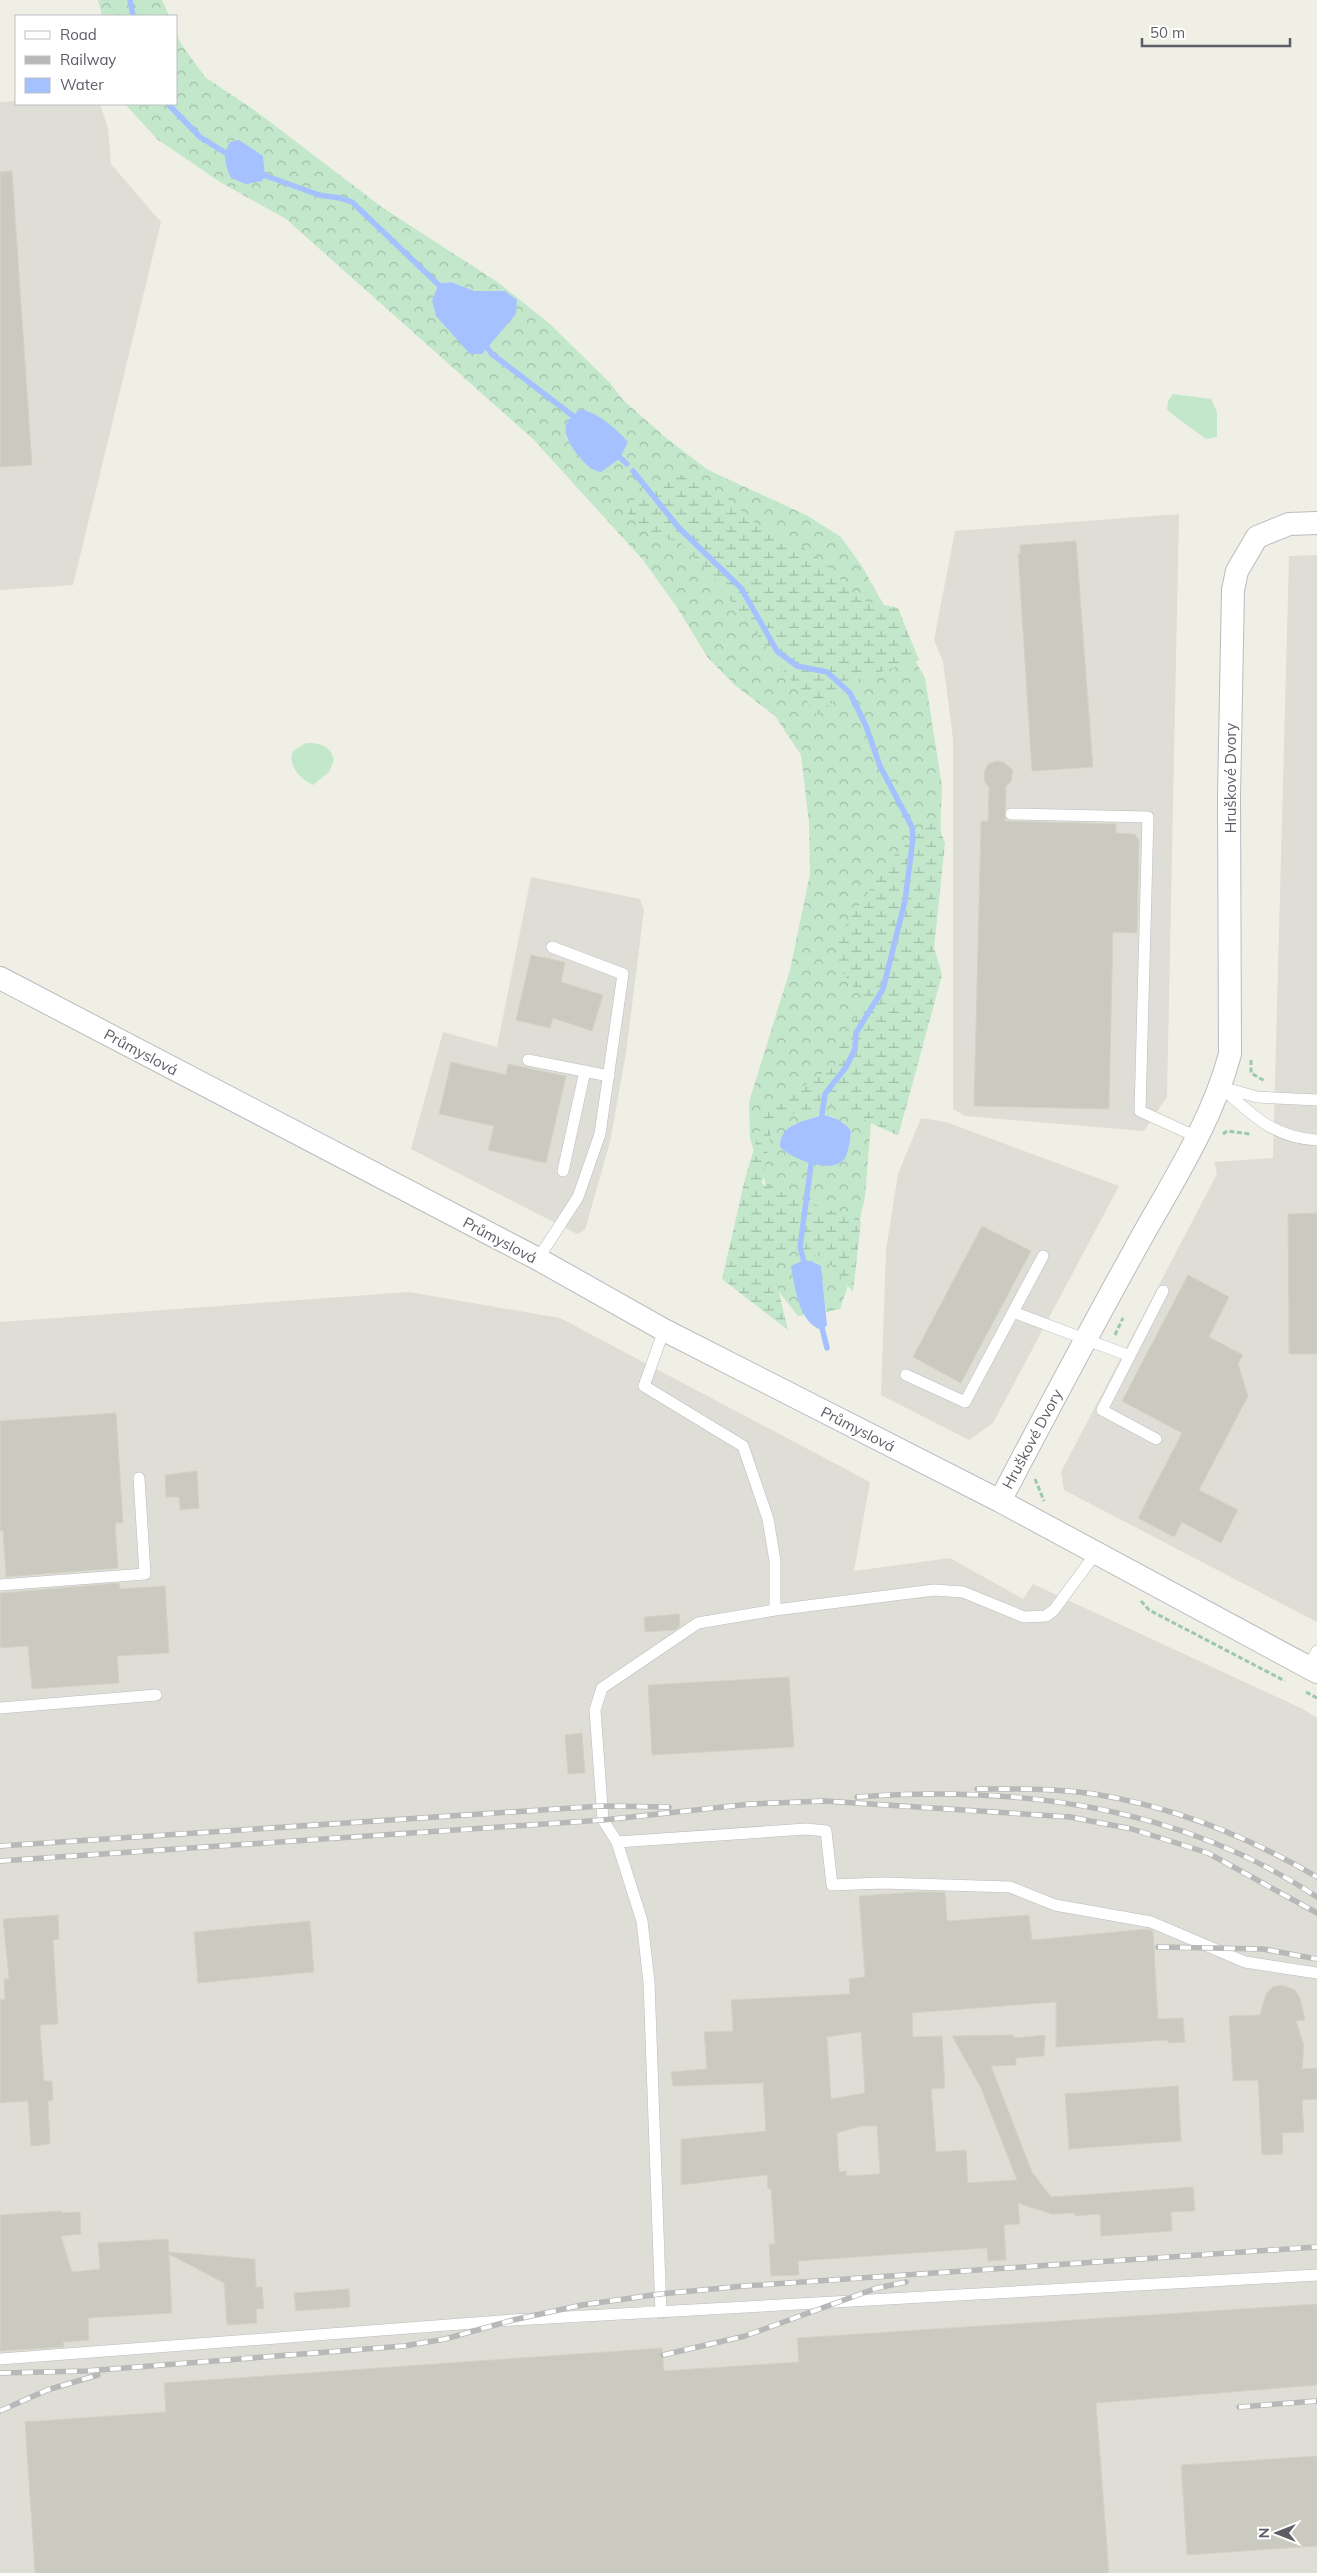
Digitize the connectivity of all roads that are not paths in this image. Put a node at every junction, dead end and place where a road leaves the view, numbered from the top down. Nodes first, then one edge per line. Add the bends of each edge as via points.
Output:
1 (1317, 523) edge
2 (1011, 814) dead end
3 (552, 947) dead end
4 (0, 978) edge
5 (528, 1060) dead end
6 (585, 1071) junction
7 (609, 1076) junction
8 (1221, 1087) junction
9 (1317, 1100) edge
10 (1197, 1136) junction
11 (1317, 1140) edge
12 (563, 1171) dead end
13 (1043, 1256) dead end
14 (538, 1259) junction
15 (1164, 1291) dead end
16 (1013, 1312) junction
17 (664, 1330) junction
18 (1085, 1340) junction
19 (1130, 1356) junction
20 (906, 1375) dead end
21 (1156, 1439) dead end
22 (139, 1478) dead end
23 (1000, 1501) junction
24 (1096, 1553) junction
25 (0, 1585) edge
26 (775, 1610) junction
27 (1314, 1663) edge
28 (156, 1695) dead end
29 (0, 1708) edge
30 (617, 1842) junction
31 (1317, 1973) edge
32 (1317, 2275) edge
33 (661, 2313) junction
34 (0, 2359) edge

1 - 8 street, Hruškové Dvory via 1289,524 1257,536 1237,571 1233,590 1229,797 1230,1054
2 - 10 lane via 1148,817 1140,1111
3 - 7 lane via 624,974
4 - 14 street, Průmyslová
5 - 6 lane
6 - 7 lane
6 - 12 lane
7 - 14 lane via 600,1134 578,1197
8 - 9 lane via 1257,1097
8 - 10 street, Hruškové Dvory
8 - 11 lane via 1266,1126 1293,1138
10 - 18 street, Hruškové Dvory
13 - 16 lane
14 - 17 street, Průmyslová
15 - 19 lane
16 - 18 lane
16 - 20 lane via 965,1402
17 - 23 street, Průmyslová
17 - 26 lane via 644,1386 743,1446 768,1519 775,1561
18 - 19 lane
18 - 23 street, Hruškové Dvory
19 - 21 lane via 1102,1410
22 - 25 lane via 145,1574
23 - 24 street, Hruškové Dvory
24 - 26 lane via 1054,1610 1046,1616 1024,1617 963,1592 934,1590
24 - 27 street, Hruškové Dvory
26 - 30 lane via 698,1623 602,1688 595,1710 603,1820
28 - 29 lane
30 - 31 lane via 806,1829 826,1831 832,1885 882,1883 1010,1887 1055,1905 1151,1922 1245,1962
30 - 33 lane via 642,1921 649,1982
32 - 33 lane
33 - 34 lane via 513,2320

